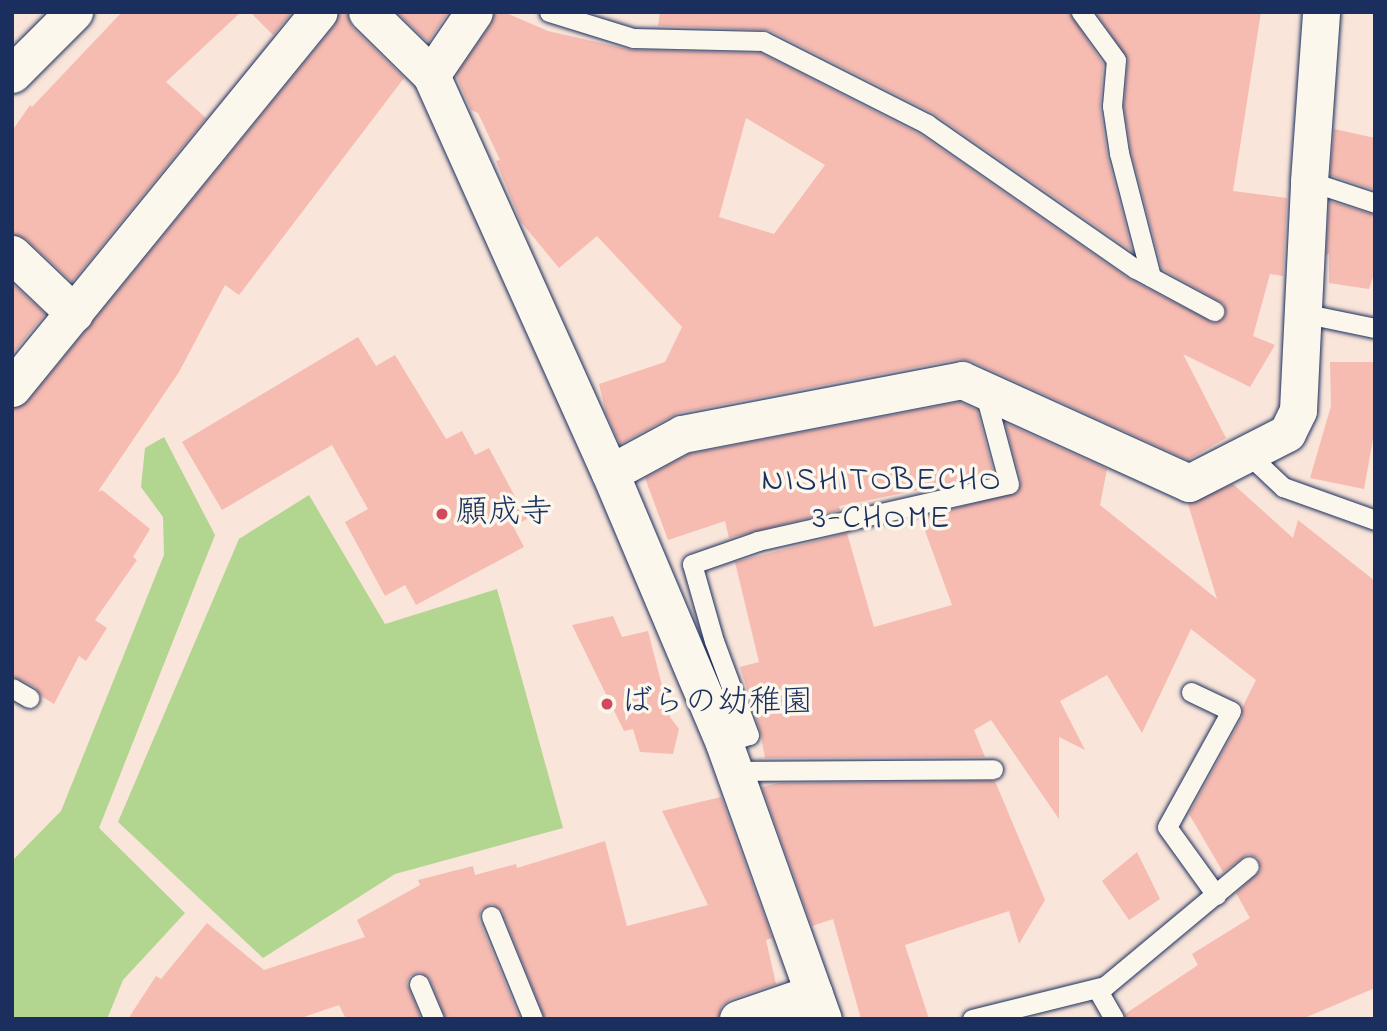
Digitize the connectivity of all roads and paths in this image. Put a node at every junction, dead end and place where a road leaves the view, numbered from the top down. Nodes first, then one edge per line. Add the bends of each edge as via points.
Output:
1 (74, 12) edge
2 (319, 12) edge
3 (367, 12) edge
4 (474, 12) edge
5 (549, 12) edge
6 (1082, 12) edge
7 (1321, 12) edge
8 (12, 74) edge
9 (431, 75) junction
10 (1308, 181) junction
11 (1375, 203) edge
12 (12, 254) edge
13 (1151, 277) junction
14 (1214, 311) dead end
15 (74, 313) junction
16 (1302, 313) junction
17 (1375, 328) edge
18 (12, 388) edge
19 (984, 389) junction
20 (1247, 453) junction
21 (611, 473) junction
22 (1375, 520) edge
23 (1191, 692) dead end
24 (729, 757) junction
25 (993, 769) dead end
26 (1249, 866) dead end
27 (1216, 895) junction
28 (491, 916) dead end
29 (419, 984) dead end
30 (1097, 989) junction
31 (818, 1006) edge
32 (433, 1019) edge
33 (533, 1019) edge
34 (738, 1019) edge
35 (972, 1019) edge
36 (1114, 1019) edge

1 - 8 street
2 - 15 street
3 - 9 street
4 - 9 street
5 - 13 lane via 633,38 763,41 926,124
6 - 13 lane via 1116,60 1112,106 1119,153
7 - 10 street
9 - 21 street
10 - 11 lane
10 - 16 street
12 - 15 street
13 - 14 lane
15 - 18 street
16 - 17 lane
16 - 20 street via 1298,410 1287,433
19 - 20 street via 1189,483
19 - 21 street via 962,380 682,434
19 - 24 lane via 1009,484 758,541 692,564 749,735
20 - 22 lane via 1283,487
21 - 24 street
23 - 27 lane via 1231,711 1167,827
24 - 25 lane
24 - 31 street
26 - 27 lane
27 - 30 lane
28 - 33 lane
29 - 32 lane
30 - 35 lane
30 - 36 lane
31 - 34 street

